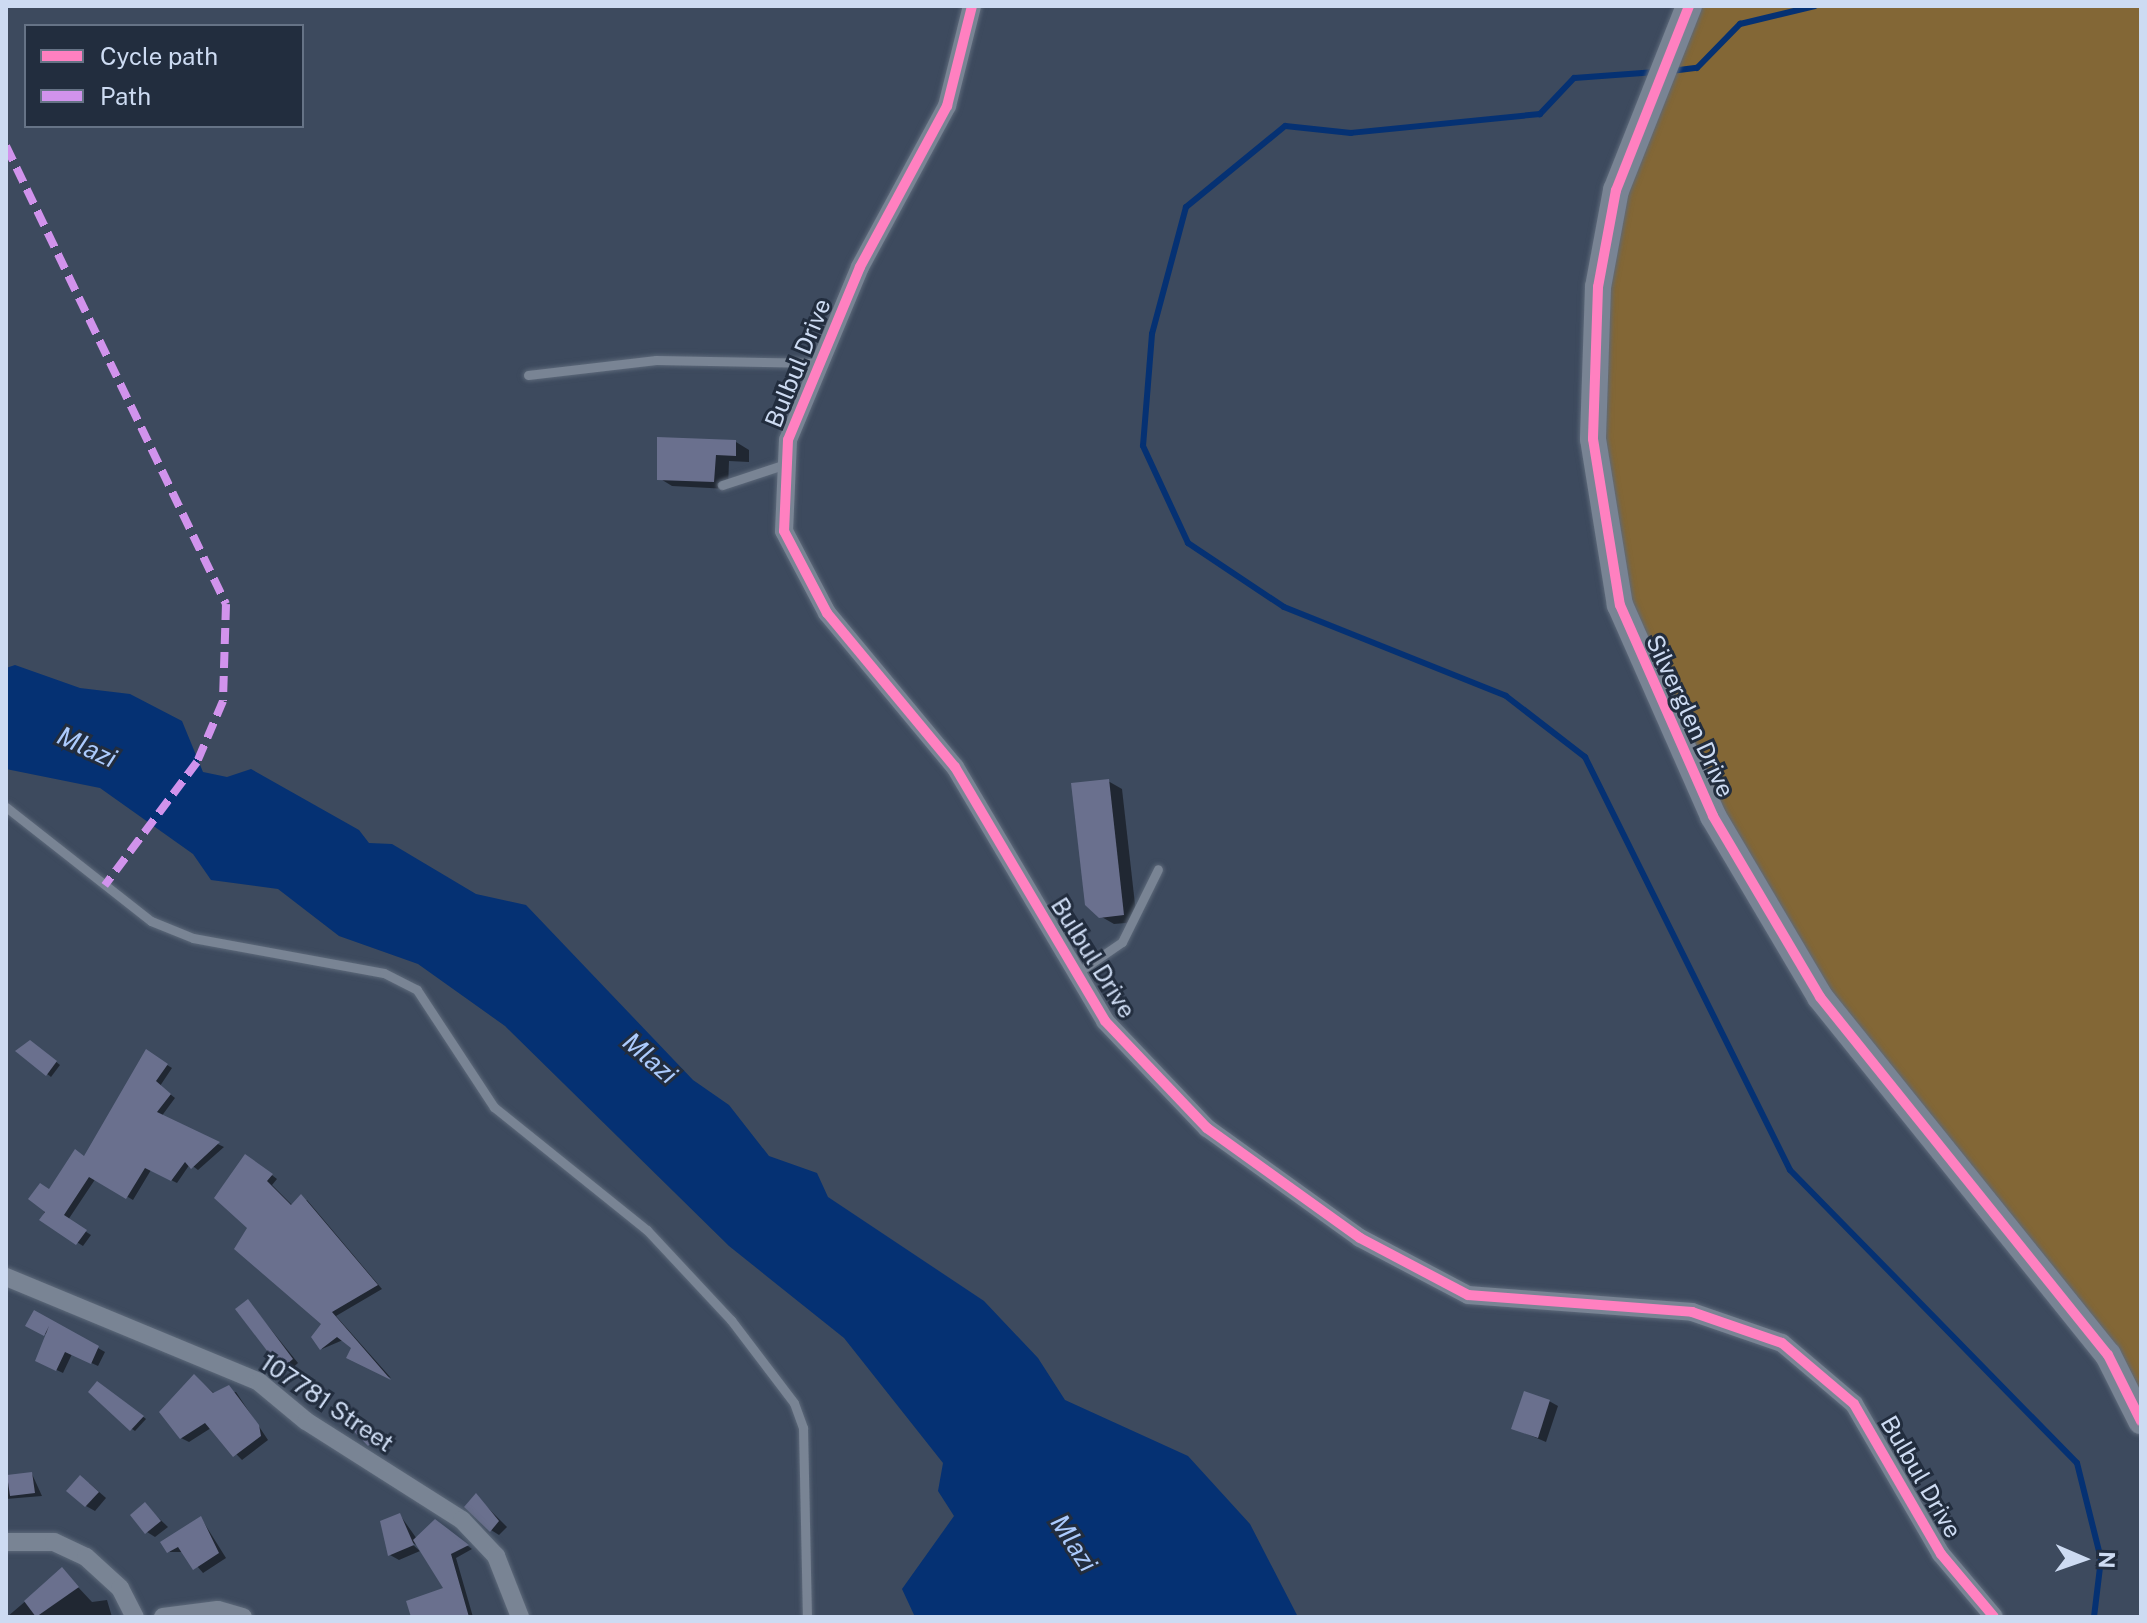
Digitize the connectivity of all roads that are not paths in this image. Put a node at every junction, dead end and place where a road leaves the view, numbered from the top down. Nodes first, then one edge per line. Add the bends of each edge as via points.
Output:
1 (972, 6) edge
2 (1689, 6) edge
3 (818, 363) junction
4 (528, 375) dead end
5 (783, 465) junction
6 (722, 485) dead end
7 (6, 807) edge
8 (1158, 869) dead end
9 (1074, 975) junction
10 (6, 1277) edge
11 (2141, 1421) edge
12 (6, 1542) edge
13 (135, 1617) edge
14 (163, 1617) edge
15 (243, 1617) edge
16 (520, 1617) edge
17 (807, 1617) edge
18 (1994, 1617) edge

1 - 3 street, Bulbul Drive via 947,106
2 - 11 street, Silverglen Drive via 1637,128 1605,242 1591,398 1605,542 1636,650 1713,816 1820,997 2108,1355
3 - 4 lane via 656,360
3 - 5 street, Bulbul Drive
5 - 6 lane
5 - 9 street, Bulbul Drive via 784,531 798,564 841,634 955,767
7 - 17 lane via 151,921 193,938 384,973 426,999 494,1107 647,1230 731,1320 794,1403 803,1428
8 - 9 lane via 1122,942
9 - 18 street, Bulbul Drive via 1139,1064 1207,1128 1418,1275 1508,1303 1692,1312 1754,1329 1801,1356 1854,1404 1941,1554
10 - 16 street, 107781 Street via 259,1382 306,1421 462,1520 496,1556
12 - 13 street via 54,1542 77,1552 120,1588
14 - 15 street via 218,1610

